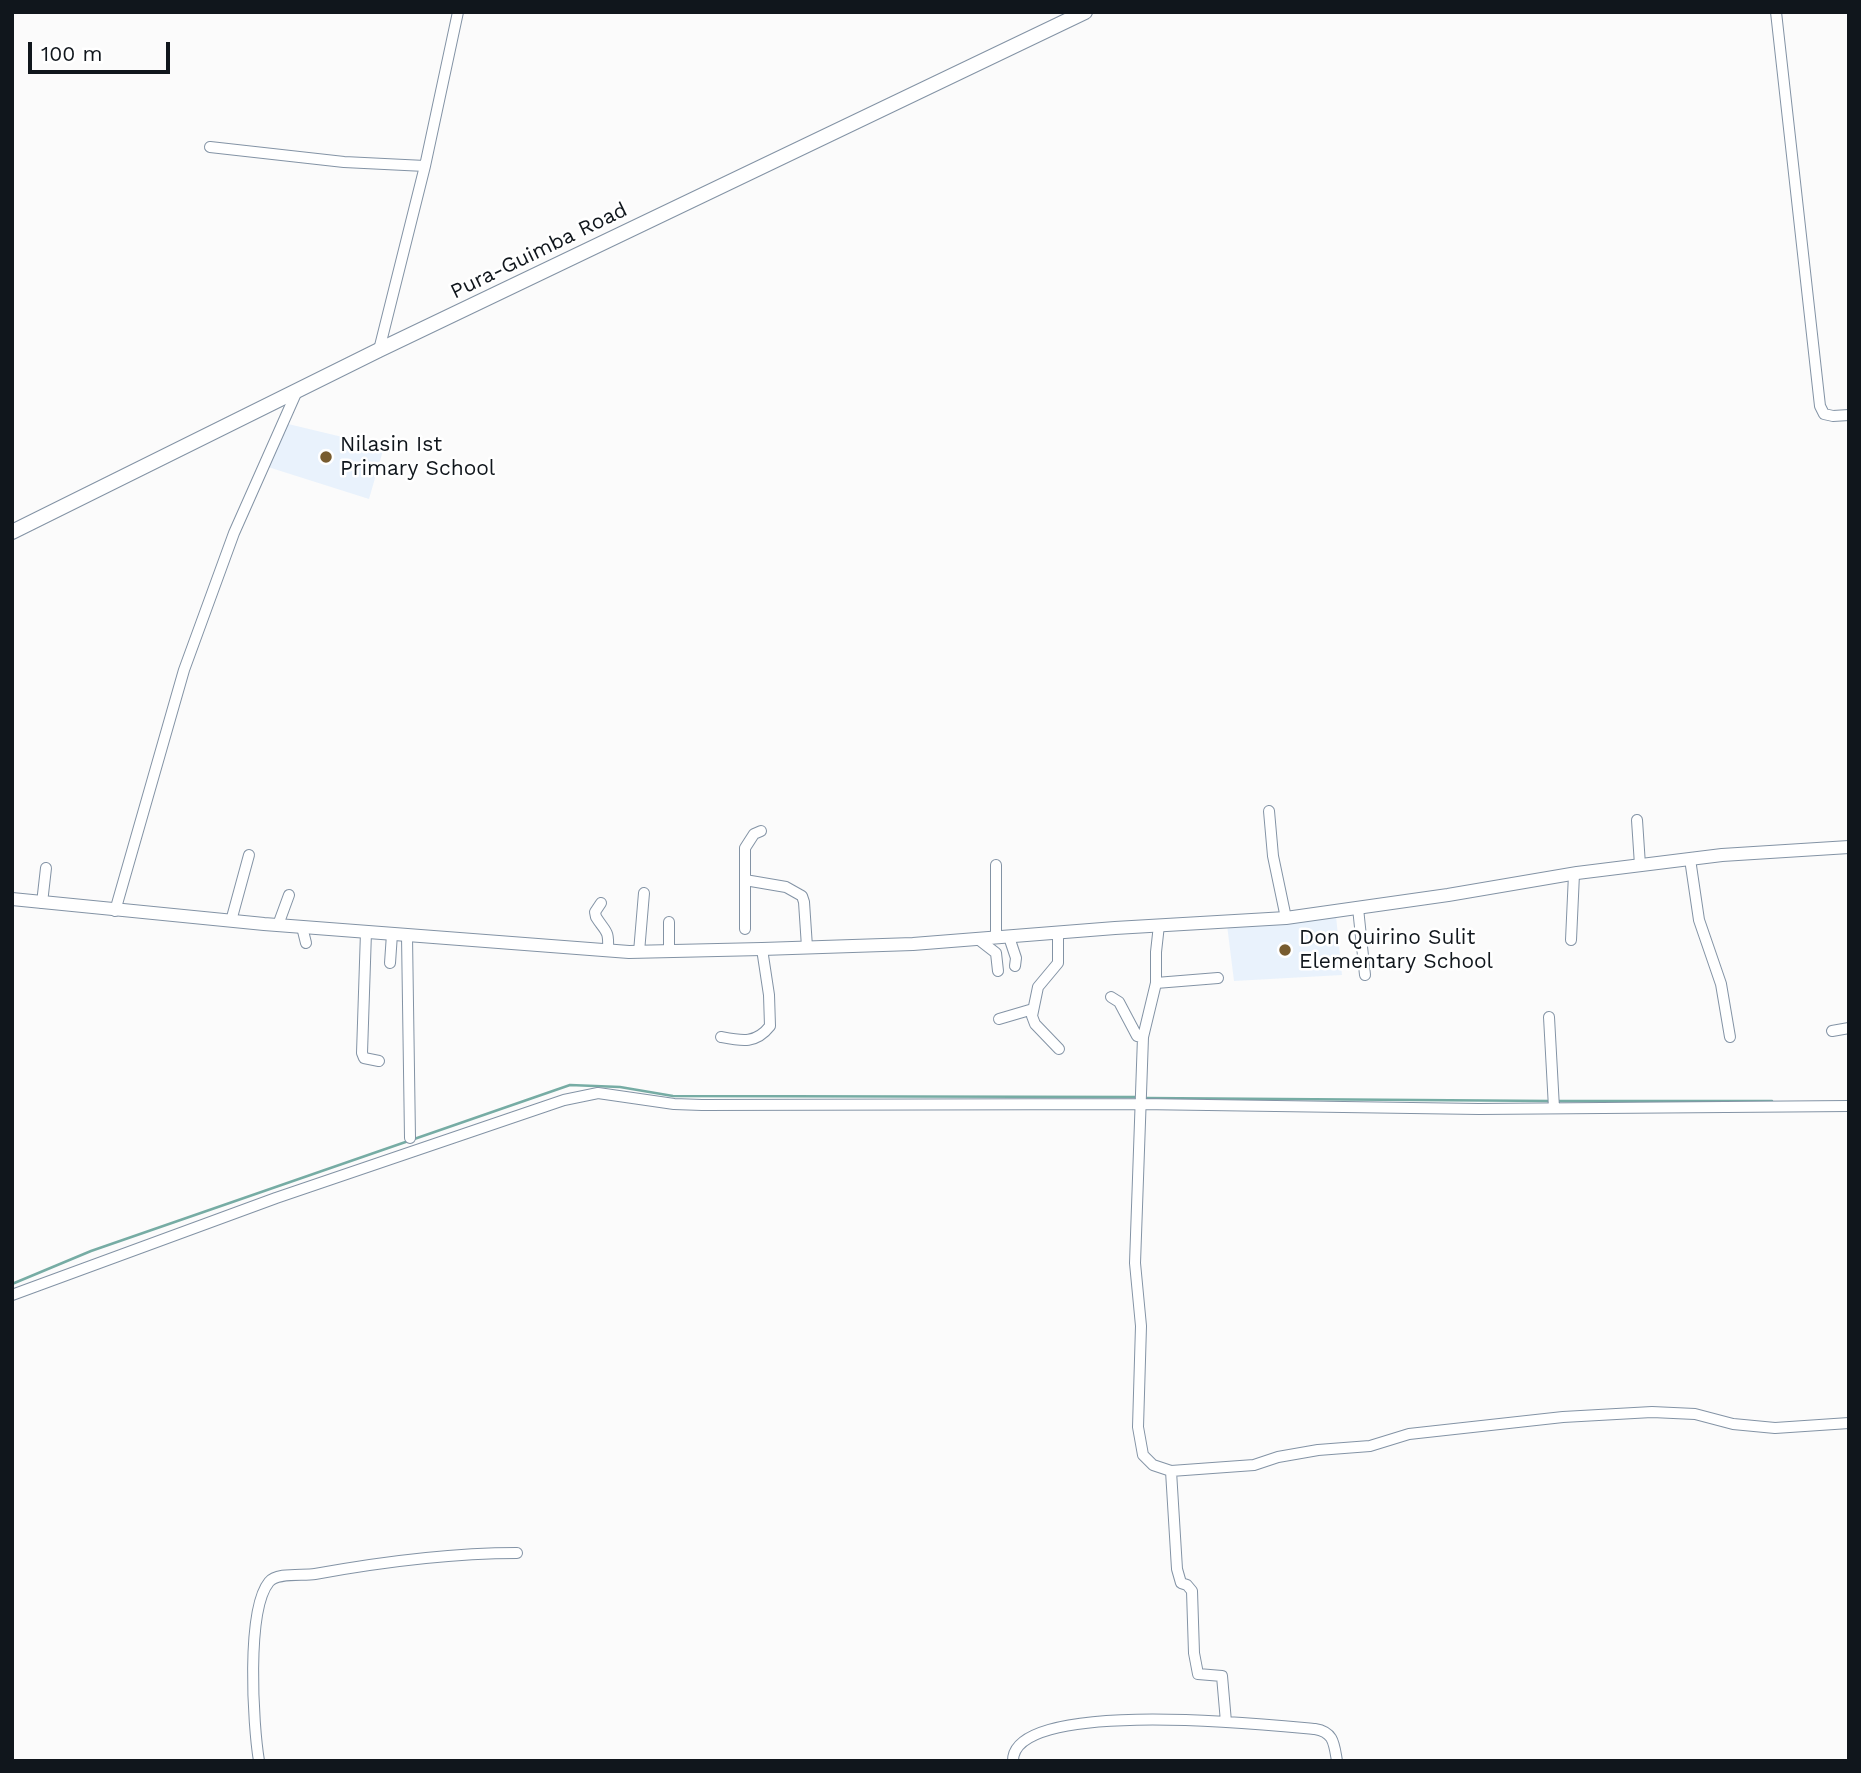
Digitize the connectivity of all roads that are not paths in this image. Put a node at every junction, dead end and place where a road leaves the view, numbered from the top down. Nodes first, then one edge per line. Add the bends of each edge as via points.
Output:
1 (458, 12) edge
2 (1086, 12) edge
3 (1776, 12) edge
4 (210, 147) dead end
5 (425, 166) junction
6 (379, 350) junction
7 (297, 391) junction
8 (1849, 415) edge
9 (12, 531) edge
10 (1269, 811) dead end
11 (1637, 820) dead end
12 (761, 831) dead end
13 (1849, 847) edge
14 (249, 855) dead end
15 (1690, 859) junction
16 (996, 865) dead end
17 (1640, 866) junction
18 (46, 868) dead end
19 (1574, 874) junction
20 (745, 880) junction
21 (644, 893) dead end
22 (289, 895) dead end
23 (12, 899) edge
24 (42, 903) junction
25 (601, 903) dead end
26 (1358, 908) junction
27 (115, 911) junction
28 (1286, 918) junction
29 (231, 921) junction
30 (669, 922) dead end
31 (278, 925) junction
32 (1159, 925) junction
33 (302, 927) junction
34 (745, 929) dead end
35 (366, 932) junction
36 (1058, 933) junction
37 (392, 934) junction
38 (407, 936) junction
39 (1003, 937) junction
40 (978, 939) junction
41 (1571, 940) dead end
42 (306, 943) dead end
43 (807, 947) junction
44 (762, 949) junction
45 (608, 950) junction
46 (669, 951) junction
47 (639, 952) junction
48 (390, 962) dead end
49 (1015, 966) dead end
50 (998, 971) dead end
51 (1365, 975) dead end
52 (1218, 978) dead end
53 (1156, 983) junction
54 (1111, 998) dead end
55 (1033, 1009) junction
56 (1549, 1017) dead end
57 (999, 1019) dead end
58 (1849, 1028) edge
59 (1832, 1031) dead end
60 (722, 1037) dead end
61 (1143, 1037) junction
62 (1730, 1037) dead end
63 (1059, 1049) dead end
64 (379, 1061) dead end
65 (1140, 1104) junction
66 (1849, 1106) edge
67 (1554, 1108) junction
68 (410, 1138) dead end
69 (12, 1295) edge
70 (1849, 1423) edge
71 (1171, 1471) junction
72 (517, 1553) dead end
73 (1226, 1722) junction
74 (259, 1761) edge
75 (1013, 1761) edge
76 (1337, 1761) edge

1 - 5 street
2 - 6 main road, Pura-Guimba Road
3 - 8 street via 1820,407 1824,414
4 - 5 street
5 - 6 street
6 - 7 main road, Pura-Guimba Road
7 - 9 main road, Pura-Guimba Road
7 - 27 street via 234,533 184,670
10 - 28 street
11 - 17 street
12 - 20 street via 745,848
13 - 15 street
14 - 29 street
15 - 17 street
15 - 62 street via 1699,920 1721,984
16 - 39 street
17 - 19 street
18 - 24 street
19 - 26 street
19 - 41 street
20 - 34 street
20 - 43 street via 786,887 802,896
21 - 47 street
22 - 31 street
23 - 24 street
24 - 27 street
25 - 45 street via 595,912 609,935
26 - 28 street
26 - 51 street
27 - 29 street
28 - 32 street
29 - 31 street
30 - 46 street
31 - 33 street
32 - 36 street
32 - 53 street
33 - 35 street
33 - 42 street
35 - 37 street
35 - 64 street via 362,1054
36 - 39 street
36 - 55 street via 1058,963 1038,987
37 - 38 street
37 - 48 street
38 - 45 street
38 - 68 street
39 - 40 street
39 - 49 street via 1016,958
40 - 43 street
40 - 50 street via 996,953
43 - 44 street
44 - 46 street
44 - 60 street via 770,1026 747,1042
45 - 47 street
46 - 47 street
52 - 53 street
53 - 61 street
54 - 61 street via 1119,1002
55 - 57 street
55 - 63 street via 1035,1024
56 - 67 street
58 - 59 street
61 - 65 street
65 - 67 street
65 - 69 street via 702,1105 589,1094 312,1185
65 - 71 street via 1135,1264 1141,1326 1138,1427 1143,1455 1153,1465
66 - 67 street
70 - 71 street via 1774,1428 1695,1414 1652,1412 1563,1417 1409,1434 1370,1446 1318,1450 1254,1465
71 - 73 street via 1177,1569 1181,1583 1192,1591 1198,1674 1222,1676
72 - 74 street via 270,1580 255,1636 253,1705
73 - 75 street via 1107,1719 1069,1724 1022,1741
73 - 76 street via 1326,1731 1334,1740

